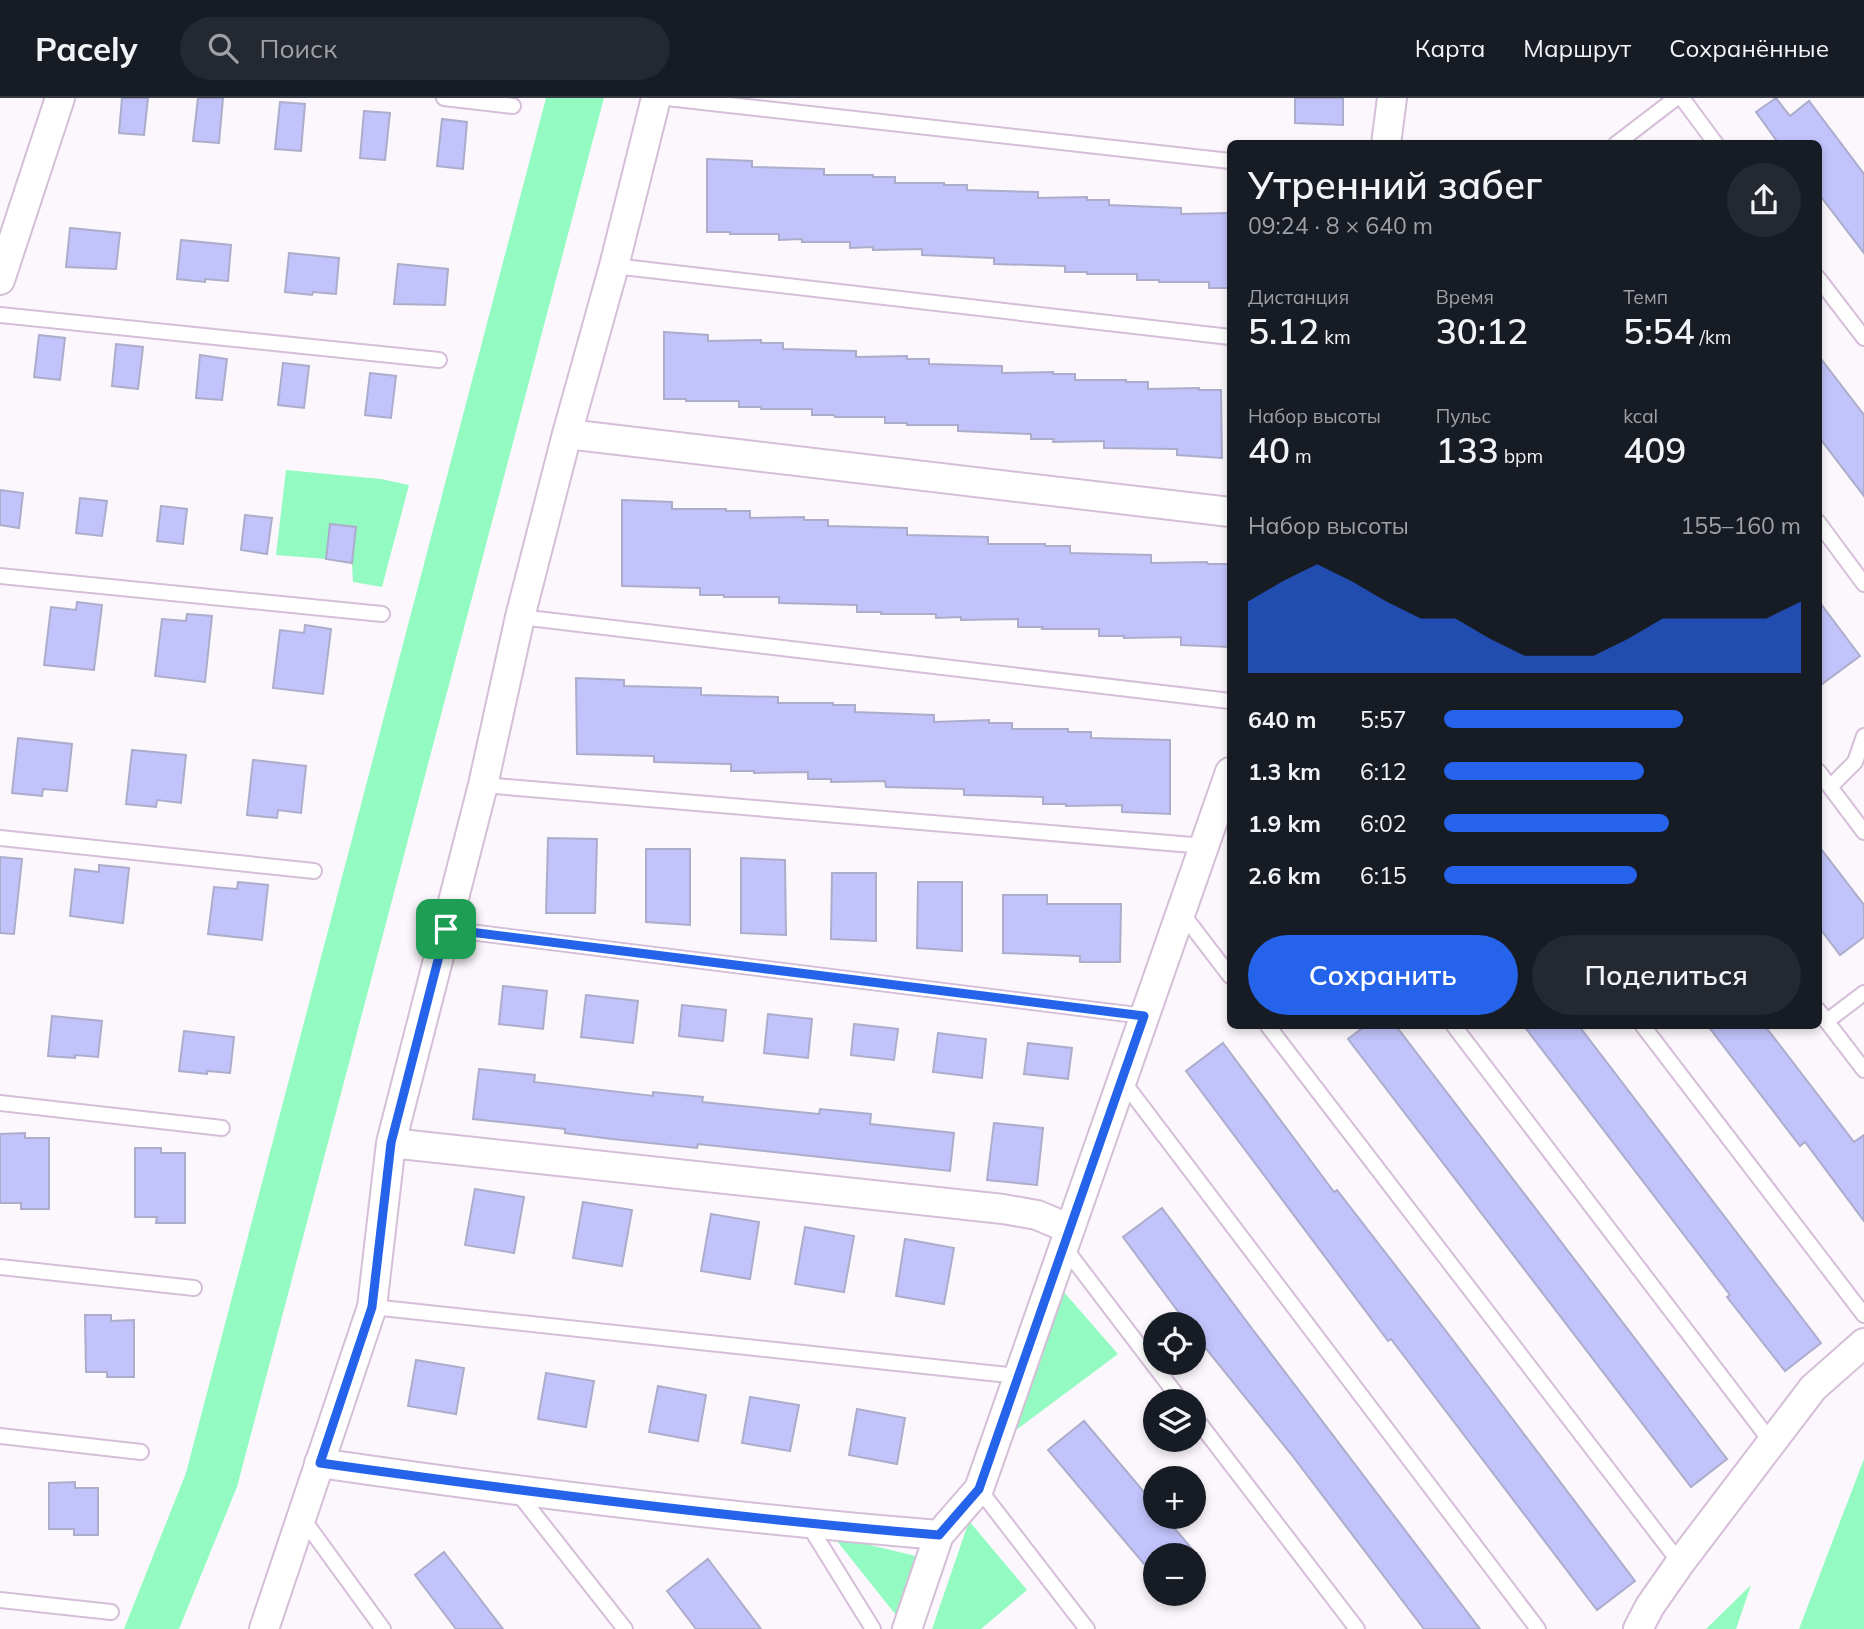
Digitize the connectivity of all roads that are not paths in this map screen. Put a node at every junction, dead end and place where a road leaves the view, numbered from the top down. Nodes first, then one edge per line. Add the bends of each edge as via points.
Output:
1 (60, 98) edge
2 (444, 98) edge
3 (656, 98) edge
4 (667, 98) edge
5 (1392, 98) edge
6 (1679, 98) edge
7 (513, 106) dead end
8 (1387, 140) edge
9 (1621, 140) edge
10 (1713, 140) edge
11 (1227, 161) edge
12 (614, 266) junction
13 (0, 280) edge
14 (1822, 283) edge
15 (0, 315) edge
16 (1227, 337) edge
17 (1864, 338) edge
18 (439, 360) dead end
19 (567, 434) junction
20 (1227, 512) edge
21 (1822, 527) edge
22 (0, 576) edge
23 (1864, 584) edge
24 (382, 614) dead end
25 (520, 617) junction
26 (1227, 701) edge
27 (1864, 736) edge
28 (1822, 776) edge
29 (1227, 781) edge
30 (483, 785) junction
31 (1830, 787) junction
32 (1864, 832) edge
33 (0, 838) edge
34 (1204, 846) junction
35 (314, 871) dead end
36 (1181, 912) junction
37 (446, 929) junction
38 (1227, 972) edge
39 (1864, 993) edge
40 (1144, 1016) junction
41 (1823, 1016) edge
42 (1270, 1029) edge
43 (1456, 1029) edge
44 (1645, 1029) edge
45 (1864, 1070) edge
46 (1122, 1080) junction
47 (0, 1103) edge
48 (222, 1128) dead end
49 (391, 1143) junction
50 (1067, 1238) junction
51 (0, 1267) edge
52 (194, 1288) dead end
53 (372, 1307) junction
54 (1864, 1315) edge
55 (1864, 1343) edge
56 (1018, 1376) junction
57 (1173, 1389) edge
58 (1206, 1432) edge
59 (0, 1436) edge
60 (1772, 1443) junction
61 (141, 1452) dead end
62 (320, 1463) junction
63 (979, 1489) junction
64 (517, 1491) junction
65 (303, 1519) junction
66 (808, 1524) junction
67 (939, 1535) junction
68 (1680, 1563) junction
69 (0, 1600) edge
70 (111, 1612) dead end
71 (264, 1629) edge
72 (383, 1629) edge
73 (625, 1629) edge
74 (873, 1629) edge
75 (907, 1629) edge
76 (1087, 1629) edge
77 (1357, 1629) edge
78 (1538, 1629) edge
79 (1638, 1629) edge

1 - 13 street
2 - 7 lane
3 - 12 street
4 - 11 lane
5 - 8 street
6 - 9 lane
6 - 10 lane
12 - 16 lane
12 - 19 street
14 - 17 lane
15 - 18 lane
19 - 20 street
19 - 25 street
21 - 23 lane
22 - 24 lane
25 - 26 lane
25 - 30 street
27 - 31 lane via 1855,762
28 - 31 lane
29 - 34 street
30 - 34 lane
30 - 37 street
31 - 32 lane
33 - 35 lane
34 - 36 street
36 - 38 lane
36 - 40 street
37 - 40 lane
37 - 49 street
39 - 41 lane
40 - 46 street
41 - 45 lane
42 - 68 lane
43 - 60 lane
44 - 54 lane
46 - 50 street
46 - 78 lane
47 - 48 lane
49 - 50 street via 1003,1209 1037,1215
49 - 53 street
50 - 56 street
50 - 57 lane
51 - 52 lane
53 - 56 lane
53 - 62 street
55 - 60 street via 1814,1388
56 - 63 street
58 - 77 lane
59 - 61 lane
60 - 68 street
62 - 64 street
62 - 65 street
63 - 67 street
63 - 76 lane
64 - 66 street
64 - 73 lane
65 - 71 street
65 - 72 lane
66 - 67 street
66 - 74 lane
67 - 75 street
68 - 79 street
69 - 70 lane

